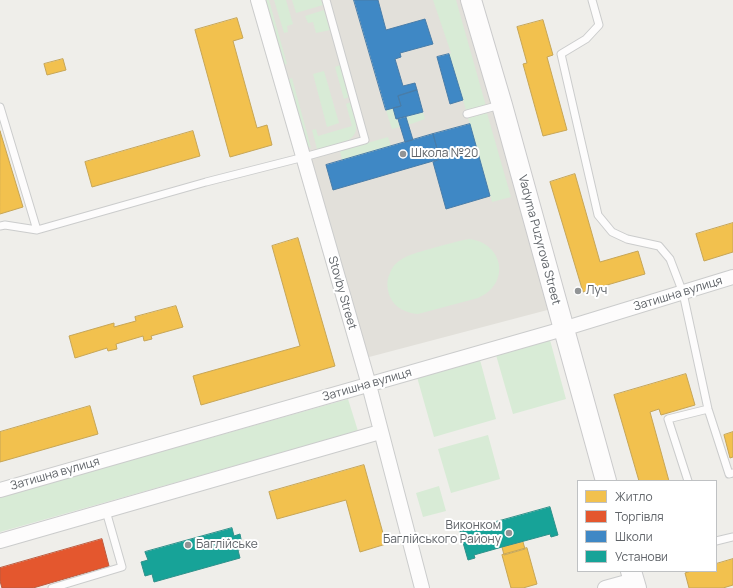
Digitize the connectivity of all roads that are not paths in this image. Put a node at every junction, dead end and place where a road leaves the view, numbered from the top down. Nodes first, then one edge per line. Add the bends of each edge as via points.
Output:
1 (258, 0) edge
2 (326, 0) edge
3 (471, 0) edge
4 (592, 0) edge
5 (502, 105) junction
6 (0, 107) edge
7 (467, 114) dead end
8 (304, 157) junction
9 (0, 226) edge
10 (37, 230) junction
11 (733, 277) edge
12 (683, 293) junction
13 (563, 329) junction
14 (369, 385) junction
15 (708, 409) junction
16 (380, 432) junction
17 (733, 473) edge
18 (606, 480) edge
19 (688, 480) edge
20 (0, 490) edge
21 (106, 511) junction
22 (733, 537) edge
23 (0, 541) edge
24 (717, 542) edge
25 (634, 580) edge
26 (52, 588) edge
27 (422, 588) edge
28 (605, 588) edge

1 - 8 street, Stovby Street
2 - 8 lane via 365,140
3 - 5 street, Vadyma Puzyrova Street
4 - 12 lane via 599,25 586,39 561,54 598,215 612,232 659,246 670,259
5 - 7 lane
5 - 13 street, Vadyma Puzyrova Street
6 - 10 lane
8 - 10 lane
8 - 14 street, Stovby Street
9 - 10 lane
11 - 12 street, Затишна вулиця
12 - 13 street, Затишна вулиця
12 - 15 lane
13 - 14 street, Затишна вулиця
13 - 18 street, Vadyma Puzyrova Street
14 - 16 street, Stovby Street
14 - 20 street, Затишна вулиця
15 - 17 lane via 729,474
15 - 19 lane via 668,419
16 - 21 street
16 - 27 street, Stovby Street
21 - 23 street
21 - 26 lane via 122,567
22 - 24 lane
25 - 28 street

